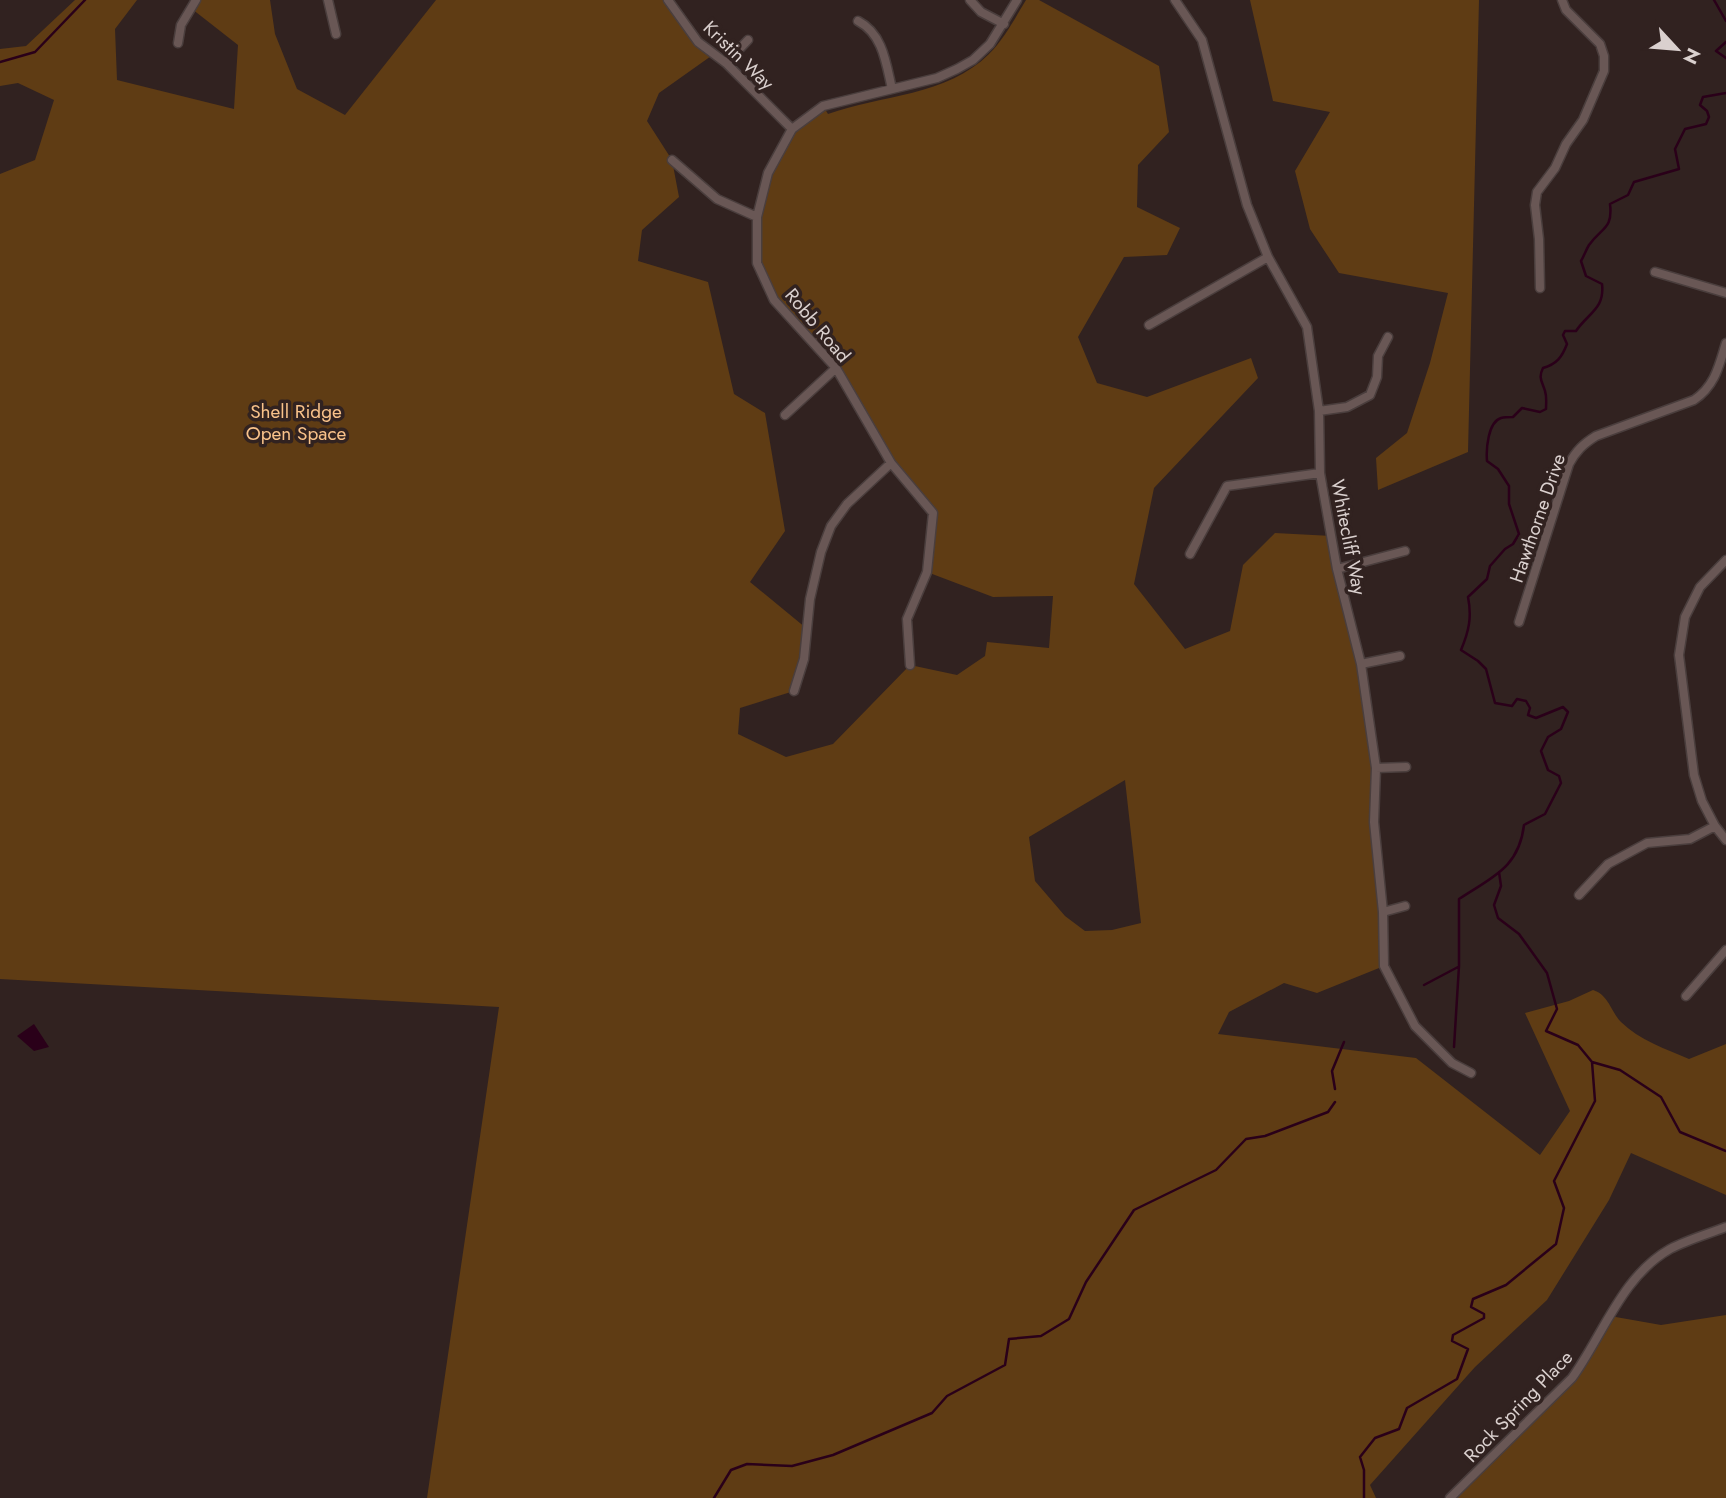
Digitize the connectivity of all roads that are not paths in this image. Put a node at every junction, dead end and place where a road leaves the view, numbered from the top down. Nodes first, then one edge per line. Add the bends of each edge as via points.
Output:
1 (197, 0) edge
2 (328, 0) edge
3 (668, 0) edge
4 (970, 0) edge
5 (1017, 0) edge
6 (1175, 0) edge
7 (1562, 0) edge
8 (858, 21) dead end
9 (1004, 24) junction
10 (336, 34) dead end
11 (748, 40) dead end
12 (178, 43) dead end
13 (726, 63) junction
14 (892, 89) junction
15 (792, 129) junction
16 (672, 160) dead end
17 (757, 217) junction
18 (1268, 257) junction
19 (1655, 272) dead end
20 (1540, 288) dead end
21 (1726, 293) edge
22 (1149, 325) dead end
23 (1388, 337) dead end
24 (1726, 343) edge
25 (836, 368) junction
26 (1320, 411) junction
27 (785, 415) dead end
28 (891, 463) junction
29 (1320, 473) junction
30 (1405, 551) dead end
31 (1190, 554) dead end
32 (1726, 560) edge
33 (1337, 569) junction
34 (1519, 622) dead end
35 (1399, 656) dead end
36 (1361, 664) junction
37 (910, 665) dead end
38 (794, 691) dead end
39 (1406, 767) dead end
40 (1376, 768) junction
41 (1715, 826) junction
42 (1726, 840) edge
43 (1579, 895) dead end
44 (1405, 906) dead end
45 (1382, 912) junction
46 (1726, 950) edge
47 (1686, 996) dead end
48 (1471, 1073) dead end
49 (1726, 1227) edge
50 (1450, 1498) edge

1 - 12 street via 181,25
2 - 10 street
3 - 13 street, Kristin Way via 698,42
4 - 9 street
5 - 9 street, Robb Road
6 - 18 street, Whitecliff Way via 1202,40 1247,205
7 - 20 street via 1566,10 1600,44 1604,71 1583,120 1537,192
8 - 14 street via 879,41
9 - 14 street, Robb Road via 973,60 937,78
11 - 13 street
13 - 15 street, Kristin Way
14 - 15 street, Robb Road via 823,106
15 - 17 street, Robb Road via 768,173
16 - 17 street via 717,199
17 - 25 street, Robb Road via 757,263 774,300
18 - 22 street
18 - 26 street, Whitecliff Way via 1307,327
19 - 21 street
23 - 26 street via 1378,356 1370,395 1347,407
24 - 34 street, Hawthorne Drive via 1716,375 1694,400 1596,436 1575,452
25 - 27 street
25 - 28 street, Robb Road
26 - 29 street, Whitecliff Way
28 - 37 street, Robb Road via 933,513 927,572 907,619
28 - 38 street via 846,504 831,526 810,599 804,659
29 - 31 street via 1227,486
29 - 33 street, Whitecliff Way
30 - 33 street
32 - 41 street via 1700,587 1685,617 1679,655 1694,775
33 - 36 street, Whitecliff Way
35 - 36 street
36 - 40 street, Whitecliff Way
39 - 40 street
40 - 45 street, Whitecliff Way via 1374,822
41 - 42 street
41 - 43 street via 1690,839 1647,843 1608,864
44 - 45 street
45 - 48 street, Whitecliff Way via 1384,966 1415,1026 1452,1063
46 - 47 street
49 - 50 street, Rock Spring Place via 1671,1248 1649,1264 1624,1293 1572,1378

